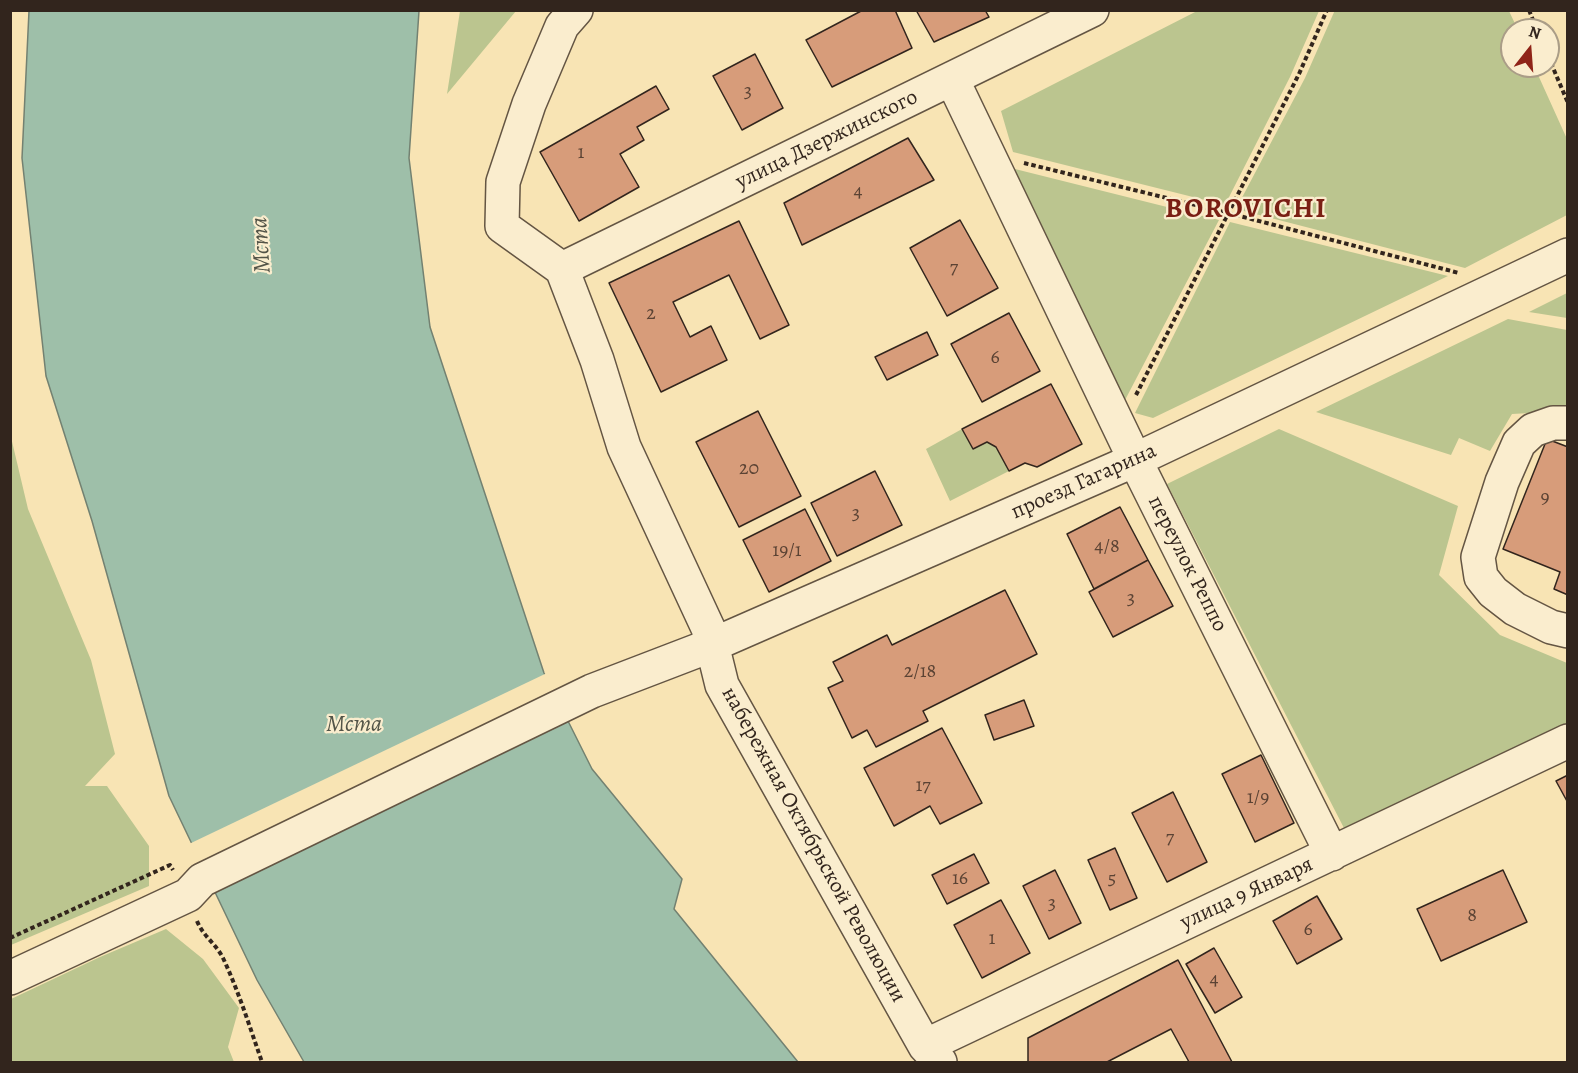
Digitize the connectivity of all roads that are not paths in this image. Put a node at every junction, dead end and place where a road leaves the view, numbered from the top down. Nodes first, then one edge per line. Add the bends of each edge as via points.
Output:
1 (576, 10) edge
2 (1092, 10) edge
3 (952, 79) junction
4 (1568, 255) edge
5 (562, 269) junction
6 (1568, 423) edge
7 (1135, 460) junction
8 (1568, 631) edge
9 (712, 645) junction
10 (1568, 741) edge
11 (1332, 854) junction
12 (10, 978) edge
13 (933, 1054) edge

1 - 5 street via 562,26 529,104 503,182 502,226
2 - 3 street, улица Дзержинского
3 - 5 street, улица Дзержинского
3 - 7 street, переулок Реппо
4 - 7 street, проезд Гагарина
5 - 9 street, набережная Октябрьской Революции via 597,360 624,447 708,628
6 - 8 street via 1533,430 1519,443 1478,557 1481,577 1493,592 1515,609
7 - 9 street, проезд Гагарина
7 - 11 street, переулок Реппо
9 - 12 street, проезд Гагарина via 592,691
9 - 13 street, набережная Октябрьской Революции via 722,685
10 - 11 street, улица 9 Января
11 - 13 street, улица 9 Января

